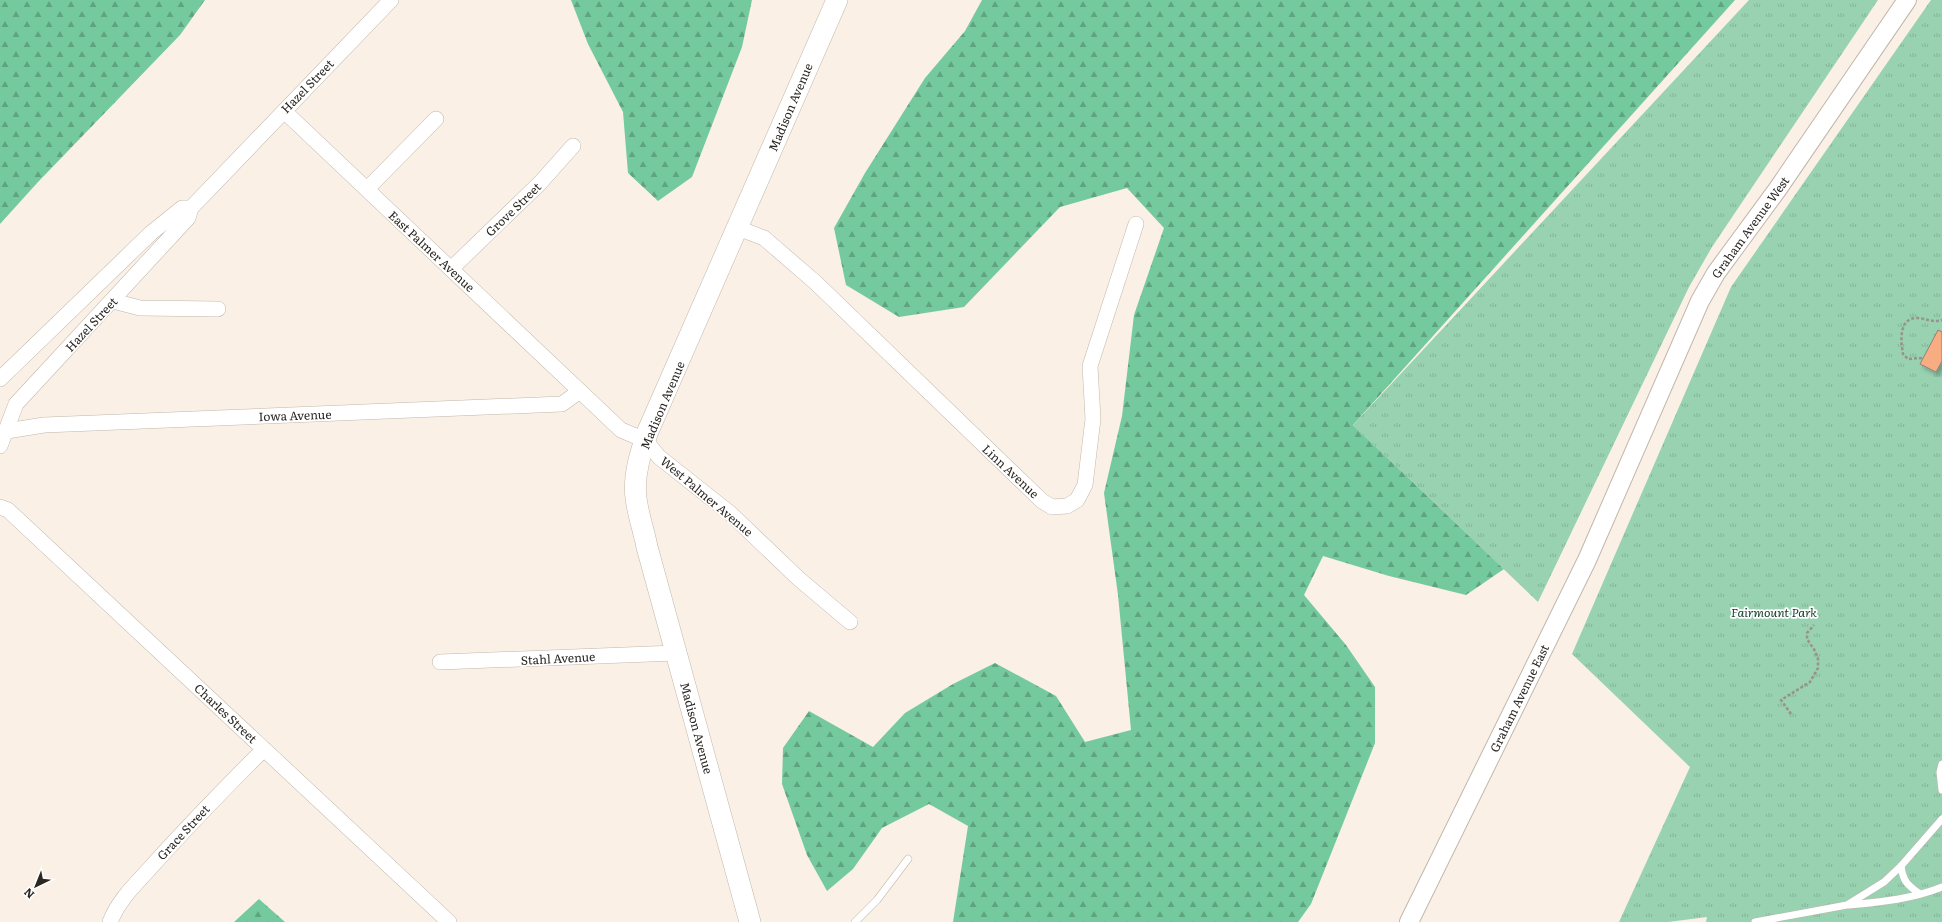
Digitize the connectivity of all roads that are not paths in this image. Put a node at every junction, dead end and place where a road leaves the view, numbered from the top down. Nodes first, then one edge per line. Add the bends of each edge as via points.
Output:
1 (391, 0) edge
2 (837, 0) edge
3 (1907, 0) edge
4 (284, 111) junction
5 (436, 119) dead end
6 (573, 146) dead end
7 (366, 189) junction
8 (191, 208) junction
9 (1136, 224) dead end
10 (738, 228) junction
11 (451, 269) junction
12 (113, 301) junction
13 (218, 310) dead end
14 (0, 379) edge
15 (580, 391) junction
16 (7, 431) junction
17 (645, 440) junction
18 (0, 446) edge
19 (1626, 472) joint
20 (0, 507) edge
21 (850, 622) dead end
22 (676, 653) junction
23 (440, 662) dead end
24 (264, 748) junction
25 (1942, 764) edge
26 (1942, 790) edge
27 (1942, 819) edge
28 (908, 859) dead end
29 (1901, 866) junction
30 (1942, 887) edge
31 (1920, 894) junction
32 (1847, 905) junction
33 (110, 922) edge
34 (449, 922) edge
35 (750, 922) edge
36 (855, 922) edge
37 (1409, 922) edge
38 (1755, 922) edge

1 - 4 street, Hazel Street
2 - 10 main road, Madison Avenue
3 - 19 street, Graham Avenue West via 1777,190 1716,273 1700,301 1669,369
4 - 7 street, East Palmer Avenue
4 - 8 street, Hazel Street
5 - 7 street
6 - 11 street, Grove Street via 540,183
7 - 11 street, East Palmer Avenue
8 - 12 street, Hazel Street via 188,218
8 - 14 street, Hazel Street via 182,208 151,233
9 - 10 street, Linn Avenue via 1090,366 1093,419 1085,485 1077,500 1060,508 1042,501 815,282 764,238
10 - 17 main road, Madison Avenue
11 - 15 street, East Palmer Avenue
12 - 13 street via 140,308
12 - 16 street, Hazel Street via 16,404
15 - 16 street, Iowa Avenue via 562,404 44,425
15 - 17 street, West Palmer Avenue via 621,430
16 - 18 street, Hazel Street
17 - 21 street, West Palmer Avenue via 659,457 731,514 799,579
17 - 22 main road, Madison Avenue via 638,467 636,498
19 - 37 street, Graham Avenue East via 1587,560
20 - 24 street, Charles Street via 8,510
22 - 23 street, Stahl Avenue
22 - 35 main road, Madison Avenue
24 - 33 street, Grace Street via 124,896
24 - 34 street, Charles Street
25 - 26 lane
27 - 29 lane
28 - 36 lane via 877,900
29 - 31 lane via 1902,878
29 - 32 lane via 1884,882
30 - 31 lane
31 - 32 lane via 1882,902
32 - 38 lane

